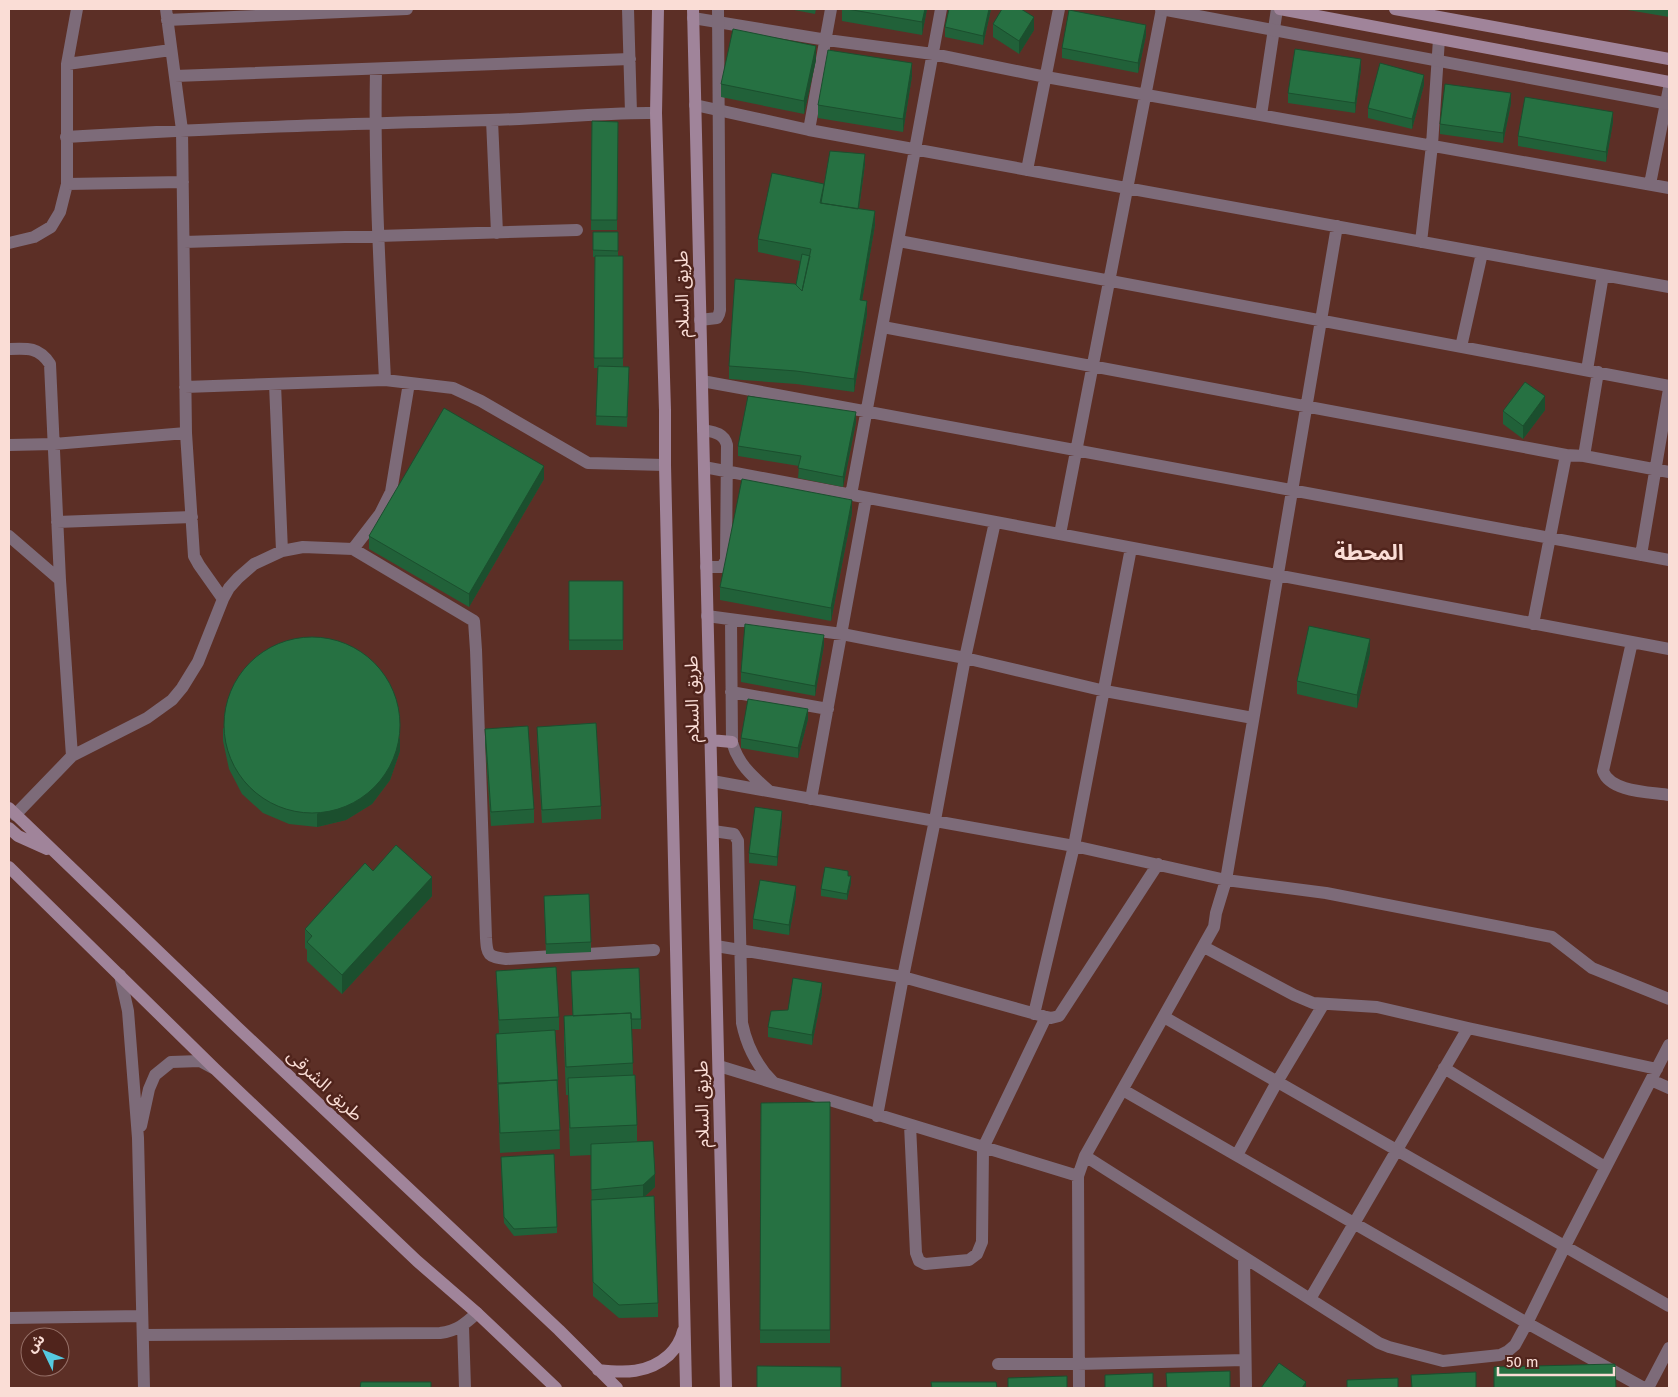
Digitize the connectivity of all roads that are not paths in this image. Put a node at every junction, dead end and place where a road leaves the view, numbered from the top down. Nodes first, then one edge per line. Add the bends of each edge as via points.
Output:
1 (77, 9) edge
2 (407, 9) edge
3 (628, 9) edge
4 (658, 9) edge
5 (718, 9) edge
6 (831, 9) edge
7 (941, 9) edge
8 (1059, 9) edge
9 (1162, 9) edge
10 (1279, 9) edge
11 (1395, 9) edge
12 (166, 14) edge
13 (693, 14) edge
14 (718, 24) junction
15 (1274, 30) junction
16 (1439, 38) junction
17 (827, 40) junction
18 (171, 50) junction
19 (933, 54) junction
20 (630, 59) junction
21 (1669, 59) edge
22 (1438, 61) junction
23 (67, 64) junction
24 (376, 68) junction
25 (175, 76) junction
26 (1046, 77) junction
27 (1669, 82) edge
28 (1669, 88) edge
29 (1145, 94) junction
30 (1668, 104) edge
31 (695, 105) junction
32 (719, 111) junction
33 (631, 112) junction
34 (656, 113) junction
35 (1260, 115) junction
36 (492, 120) junction
37 (375, 122) junction
38 (182, 130) junction
39 (810, 130) junction
40 (66, 137) junction
41 (1432, 145) junction
42 (915, 149) junction
43 (1027, 170) junction
44 (183, 182) junction
45 (67, 184) junction
46 (1650, 184) junction
47 (1127, 188) junction
48 (1669, 188) edge
49 (1337, 226) junction
50 (576, 230) dead end
51 (497, 233) junction
52 (377, 236) junction
53 (899, 241) junction
54 (184, 242) junction
55 (1421, 242) junction
56 (9, 243) edge
57 (1482, 253) junction
58 (1603, 275) junction
59 (1109, 280) junction
60 (1669, 287) edge
61 (700, 320) junction
62 (1321, 320) junction
63 (883, 327) junction
64 (1461, 347) junction
65 (9, 349) edge
66 (1092, 366) junction
67 (1592, 371) junction
68 (386, 380) junction
69 (702, 381) junction
70 (409, 383) junction
71 (275, 384) junction
72 (186, 387) junction
73 (1669, 387) edge
74 (1306, 405) junction
75 (867, 413) junction
76 (703, 430) junction
77 (186, 433) junction
78 (54, 444) junction
79 (9, 445) edge
80 (1076, 451) junction
81 (1566, 455) junction
82 (1584, 456) junction
83 (665, 465) junction
84 (704, 467) junction
85 (1655, 470) junction
86 (727, 472) junction
87 (1669, 472) edge
88 (1292, 491) junction
89 (851, 495) junction
90 (866, 498) junction
91 (192, 517) junction
92 (58, 522) junction
93 (995, 522) junction
94 (1060, 534) junction
95 (9, 536) edge
96 (1550, 538) junction
97 (1131, 548) junction
98 (353, 549) junction
99 (282, 551) junction
100 (1640, 555) junction
101 (1669, 560) edge
102 (706, 567) junction
103 (1278, 575) junction
104 (60, 580) junction
105 (223, 599) junction
106 (708, 616) junction
107 (730, 620) junction
108 (1533, 624) junction
109 (842, 634) junction
110 (1632, 642) junction
111 (1669, 649) edge
112 (966, 658) junction
113 (1105, 691) junction
114 (731, 692) junction
115 (828, 709) junction
116 (1253, 718) junction
117 (710, 740) junction
118 (732, 742) junction
119 (72, 756) junction
120 (712, 781) junction
121 (769, 791) junction
122 (1669, 796) edge
123 (811, 799) junction
124 (12, 812) edge
125 (935, 820) junction
126 (9, 828) edge
127 (713, 830) junction
128 (1074, 846) junction
129 (56, 854) junction
130 (1158, 864) junction
131 (9, 867) edge
132 (1226, 880) junction
133 (716, 946) junction
134 (1204, 947) junction
135 (654, 950) dead end
136 (740, 951) junction
137 (120, 975) junction
138 (903, 977) junction
139 (1669, 999) edge
140 (1323, 1005) junction
141 (1040, 1015) junction
142 (1164, 1017) junction
143 (1468, 1028) junction
144 (1669, 1045) edge
145 (719, 1066) junction
146 (1444, 1068) junction
147 (216, 1069) junction
148 (1654, 1074) junction
149 (1277, 1082) junction
150 (775, 1084) junction
151 (1669, 1088) edge
152 (1123, 1090) junction
153 (877, 1116) junction
154 (910, 1126) junction
155 (138, 1138) junction
156 (983, 1148) junction
157 (1397, 1150) junction
158 (1236, 1155) junction
159 (1085, 1156) junction
160 (1605, 1168) junction
161 (1078, 1176) junction
162 (1354, 1223) junction
163 (1565, 1246) junction
164 (1244, 1257) junction
165 (1310, 1299) junction
166 (1669, 1306) edge
167 (477, 1313) junction
168 (142, 1316) junction
169 (9, 1318) edge
170 (685, 1321) junction
171 (1527, 1323) junction
172 (463, 1326) junction
173 (142, 1335) junction
174 (1669, 1348) edge
175 (1245, 1360) junction
176 (998, 1364) dead end
177 (1078, 1364) junction
178 (598, 1370) junction
179 (144, 1388) edge
180 (465, 1388) edge
181 (556, 1388) edge
182 (617, 1388) edge
183 (686, 1388) edge
184 (726, 1388) edge
185 (1078, 1388) edge
186 (1246, 1388) edge
187 (1644, 1388) edge
188 (1648, 1388) edge

1 - 23 street
2 - 12 street
3 - 20 street
4 - 34 main road, طريق السلام
5 - 14 street
6 - 17 street
7 - 19 street
8 - 26 street
9 - 15 street
9 - 29 street
10 - 15 street
10 - 16 main road
11 - 21 main road
12 - 18 street
13 - 14 street
13 - 31 main road, طريق السلام
14 - 17 street
14 - 32 street
15 - 22 street
15 - 35 street
16 - 22 street
16 - 27 main road
17 - 19 street
17 - 39 street
18 - 23 street
18 - 25 street
19 - 26 street
19 - 42 street
20 - 24 street
20 - 33 street
22 - 30 street
22 - 41 street
23 - 40 street
24 - 25 street
24 - 37 street
25 - 38 street
26 - 29 street
26 - 43 street
28 - 30 street
29 - 35 street
29 - 47 street
30 - 46 street
31 - 32 street
31 - 61 main road, طريق السلام
32 - 39 street
32 - 61 street via 720,314 717,318
33 - 34 street
33 - 36 street
34 - 83 main road, طريق السلام
35 - 41 street
36 - 37 street
36 - 51 street
37 - 38 street
37 - 52 street
38 - 40 street
38 - 44 street
39 - 42 street
40 - 45 street
41 - 46 street
41 - 55 street
42 - 43 street
42 - 53 street
43 - 47 street
44 - 45 street
44 - 54 street
45 - 56 street via 60,212 51,226 34,237
46 - 48 street
47 - 49 street
47 - 59 street
49 - 55 street
49 - 62 street
50 - 51 street
51 - 52 street
52 - 54 street
52 - 68 street
53 - 59 street
53 - 63 street
54 - 72 street
55 - 57 street
57 - 58 street
57 - 64 street
58 - 60 street
58 - 67 street
59 - 62 street
59 - 66 street
61 - 69 main road, طريق السلام
62 - 64 street
62 - 74 street
63 - 66 street
63 - 75 street
64 - 67 street
65 - 78 street via 36,350 45,355 50,364
66 - 74 street
66 - 80 street
67 - 73 street
67 - 82 street
68 - 70 street
68 - 71 street
69 - 75 street
69 - 76 main road, طريق السلام
70 - 83 street via 453,388 468,394 588,463
70 - 98 street via 391,492 380,514
71 - 72 street
71 - 99 street
72 - 77 street
73 - 85 street
74 - 81 street
74 - 88 street
75 - 80 street
75 - 89 street
76 - 84 main road, طريق السلام
76 - 86 street via 718,433 726,440
77 - 78 street
77 - 91 street
78 - 79 street
78 - 92 street
80 - 88 street
80 - 94 street
81 - 82 street
81 - 96 street
82 - 85 street
83 - 170 main road, طريق السلام
84 - 86 street
84 - 102 main road, طريق السلام
85 - 87 street
85 - 100 street
86 - 89 street
86 - 102 street via 726,560 722,567
88 - 96 street
88 - 103 street
89 - 90 street
90 - 93 street
90 - 109 street
91 - 92 street
91 - 105 street via 194,556
92 - 104 street
93 - 94 street
93 - 112 street
94 - 97 street
95 - 104 street
96 - 100 street
96 - 108 street
97 - 103 street
97 - 113 street
98 - 99 street
98 - 135 street via 474,621 486,944 490,955 506,959
99 - 105 street via 254,564 238,578
100 - 101 street
102 - 106 main road, طريق السلام
103 - 108 street
103 - 116 street
104 - 119 street
105 - 119 street via 198,662 172,700 147,718
106 - 107 street
106 - 117 main road, طريق السلام
107 - 109 street
107 - 114 street
108 - 110 street
109 - 112 street
109 - 115 street
110 - 111 street
110 - 122 street via 1602,772 1605,778 1622,788
112 - 113 street
112 - 125 street
113 - 116 street
113 - 128 street
114 - 115 street
114 - 118 street
115 - 123 street
116 - 132 street
117 - 118 main road
117 - 120 main road, طريق السلام
118 - 121 street via 744,767
119 - 124 street
120 - 121 street
120 - 127 main road, طريق السلام
121 - 123 street
123 - 125 street
124 - 129 main road, طريق الشرقى
125 - 128 street
125 - 138 street
126 - 129 main road via 18,836
127 - 133 main road, طريق السلام
127 - 136 street via 734,834 738,841
128 - 130 street
128 - 141 street
129 - 178 main road, طريق الشرقى
130 - 132 street
130 - 141 street via 1059,1016
131 - 137 main road
132 - 134 street via 1214,927
132 - 139 street via 1326,893 1552,937 1592,968
133 - 136 street
133 - 145 main road, طريق السلام
134 - 140 street via 1298,998
134 - 142 street
136 - 138 street
136 - 150 street via 745,1037 757,1063
137 - 147 main road
137 - 155 street via 128,1011
138 - 141 street
138 - 153 street
140 - 143 street via 1377,1007
140 - 149 street
141 - 156 street
142 - 149 street
142 - 152 street
143 - 146 street
143 - 148 street
144 - 148 street
145 - 150 street
145 - 184 main road, طريق السلام
146 - 157 street
146 - 160 street
147 - 155 street via 200,1061 171,1062 156,1075 149,1089
147 - 167 main road via 417,1261
148 - 151 street
148 - 160 street
149 - 157 street
149 - 158 street
150 - 153 street
152 - 158 street
152 - 159 street
153 - 154 street
154 - 156 street
154 - 156 street via 916,1254 925,1264 969,1260 980,1250
155 - 168 street
156 - 161 street
157 - 162 street
157 - 163 street
158 - 162 street
159 - 161 street
159 - 164 street
160 - 163 street
161 - 177 street
162 - 165 street
162 - 171 street
163 - 166 street
163 - 171 street
164 - 165 street
164 - 175 street
165 - 171 street via 1389,1347 1443,1360 1500,1355 1514,1345
167 - 172 street
167 - 181 main road
168 - 169 street
168 - 173 street
170 - 178 main road via 681,1339 658,1364 644,1370
170 - 183 main road, طريق السلام
171 - 187 street
172 - 173 street via 440,1333
172 - 180 street
173 - 179 street
174 - 188 street
175 - 177 street
175 - 186 street
176 - 177 street
177 - 185 street
178 - 182 main road, طريق الشرقى

